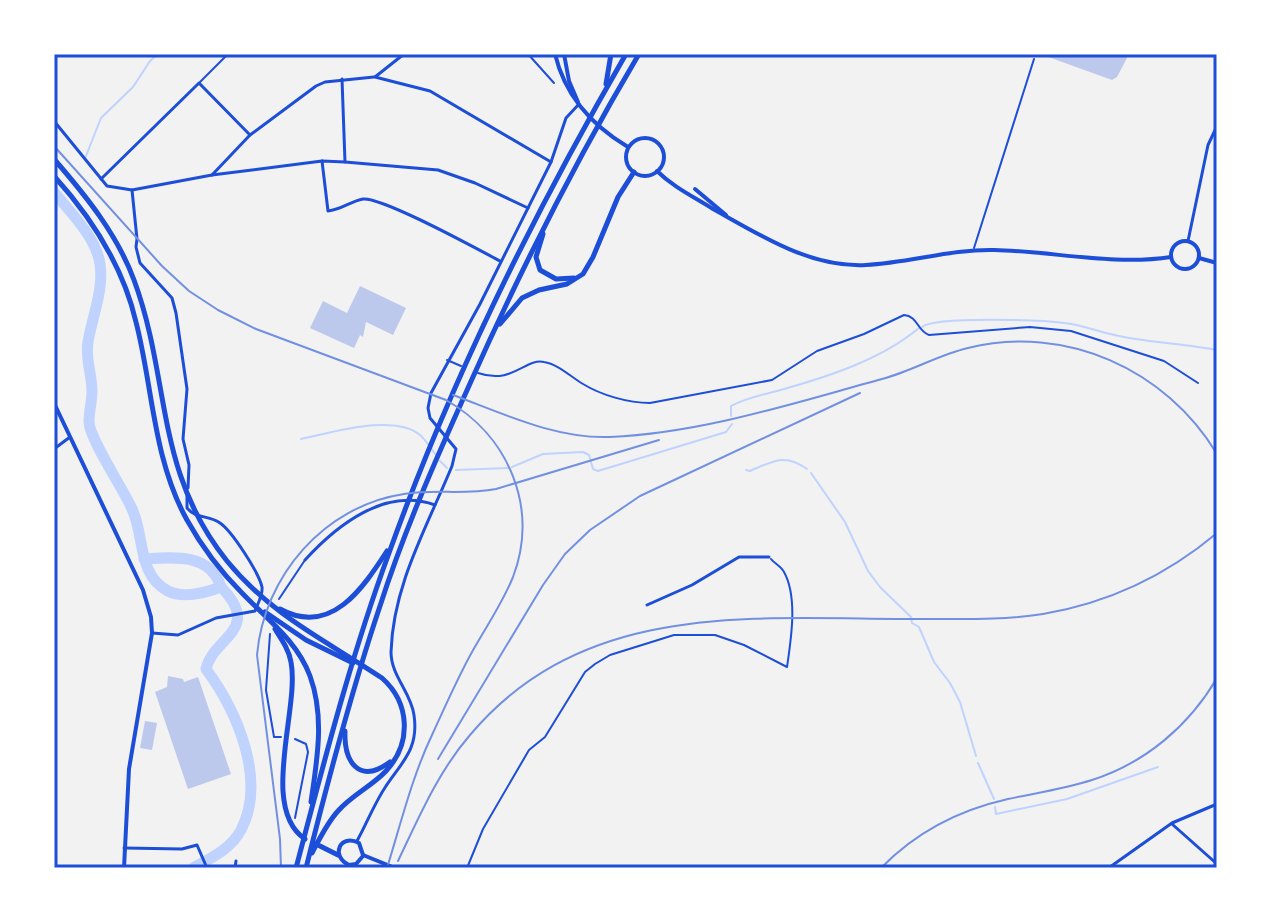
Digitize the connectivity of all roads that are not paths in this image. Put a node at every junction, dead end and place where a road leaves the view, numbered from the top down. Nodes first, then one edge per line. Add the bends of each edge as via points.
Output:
1 (228, 54) edge
2 (404, 54) edge
3 (528, 54) edge
4 (555, 54) edge
5 (564, 54) edge
6 (611, 54) edge
7 (626, 54) edge
8 (639, 54) edge
9 (1034, 59) dead end
10 (375, 77) junction
11 (342, 79) junction
12 (199, 83) junction
13 (554, 83) dead end
14 (600, 99) junction
15 (579, 104) junction
16 (54, 121) edge
17 (1217, 126) edge
18 (250, 135) junction
19 (628, 147) junction
20 (54, 159) edge
21 (322, 161) junction
22 (345, 162) junction
23 (551, 162) junction
24 (657, 171) junction
25 (634, 172) junction
26 (212, 175) junction
27 (54, 176) edge
28 (101, 179) junction
29 (695, 189) dead end
30 (132, 190) junction
31 (528, 208) junction
32 (549, 216) junction
33 (728, 217) junction
34 (1188, 241) junction
35 (974, 249) junction
36 (1171, 257) junction
37 (1199, 258) junction
38 (500, 261) junction
39 (1217, 263) edge
40 (579, 277) junction
41 (489, 339) junction
42 (447, 360) junction
43 (1198, 383) dead end
44 (54, 403) edge
45 (70, 437) junction
46 (54, 449) edge
47 (435, 505) junction
48 (387, 554) junction
49 (769, 557) joint
50 (305, 560) joint
51 (241, 592) junction
52 (279, 599) dead end
53 (647, 605) dead end
54 (286, 627) junction
55 (152, 633) junction
56 (348, 713) junction
57 (399, 752) junction
58 (1217, 804) edge
59 (1172, 823) junction
60 (306, 830) junction
61 (317, 838) junction
62 (357, 841) junction
63 (124, 848) junction
64 (338, 855) junction
65 (363, 855) junction
66 (236, 861) dead end
67 (1217, 864) edge
68 (206, 866) edge
69 (306, 866) edge
70 (349, 866) edge
71 (1110, 867) edge
72 (124, 868) edge
73 (235, 868) edge
74 (296, 868) edge
75 (395, 868) edge
76 (467, 868) edge

1 - 12 lane
2 - 10 street
3 - 13 lane
4 - 15 street via 563,83
5 - 15 street
6 - 14 highway
7 - 14 highway
8 - 32 highway
9 - 35 lane
10 - 11 street
10 - 23 street via 430,91
11 - 18 street via 316,86
11 - 22 street
12 - 18 street
12 - 28 street
14 - 48 highway via 514,262
15 - 19 street
15 - 23 street via 566,118
16 - 28 street
17 - 34 street via 1208,145
18 - 26 street
19 - 24 street via 644,138 657,143 664,157
19 - 25 street via 626,161
20 - 54 highway via 111,233 137,287 176,468 206,531
21 - 22 street
21 - 26 street
21 - 38 street via 328,211 372,200
22 - 31 street via 438,170
23 - 31 street
24 - 25 street via 643,176
24 - 33 street
25 - 40 highway
26 - 30 street
27 - 51 highway via 90,220 123,281 166,471 179,503 197,537
28 - 30 street via 107,186
29 - 33 street
30 - 55 street via 140,263 172,298 176,313 187,389 186,502 190,512 225,527 262,591 255,611 216,618 178,635
31 - 38 street
32 - 40 highway via 538,267 556,279
32 - 41 highway
33 - 35 street via 801,254 850,265
34 - 36 street via 1176,244
34 - 37 street via 1197,247
35 - 36 street
36 - 37 street via 1184,269
37 - 39 street
38 - 42 street
40 - 41 highway via 522,298
41 - 56 highway via 397,557
42 - 43 lane via 494,377 540,361 550,363 586,386 650,403 772,380 817,351 904,315 929,335 1030,327 1071,331 1164,361
42 - 47 street via 428,413 454,445 455,456
44 - 45 street
45 - 46 street
45 - 55 street via 143,590
47 - 50 street via 406,500 366,512 340,526
47 - 62 street via 403,580 391,652 414,715 412,748
48 - 54 highway via 345,604
48 - 60 highway
49 - 53 street via 739,557
49 - 76 lane via 784,571 791,604 787,667 715,635 674,635 595,664 545,737 529,750
50 - 52 lane
51 - 54 highway
51 - 54 highway via 270,622
54 - 57 highway via 373,672 391,687 405,726
54 - 60 highway via 308,671 318,708 319,743
54 - 64 highway via 292,666 285,741 287,819 305,840
55 - 63 street via 129,769
56 - 57 highway via 346,753 355,767 376,770
56 - 61 highway
57 - 61 highway
58 - 59 street
59 - 67 street
59 - 71 street
60 - 74 highway
61 - 69 highway
62 - 64 street via 341,843
62 - 65 street
63 - 68 street via 197,845
63 - 72 street
64 - 70 street
65 - 70 street
65 - 75 street
66 - 73 street

